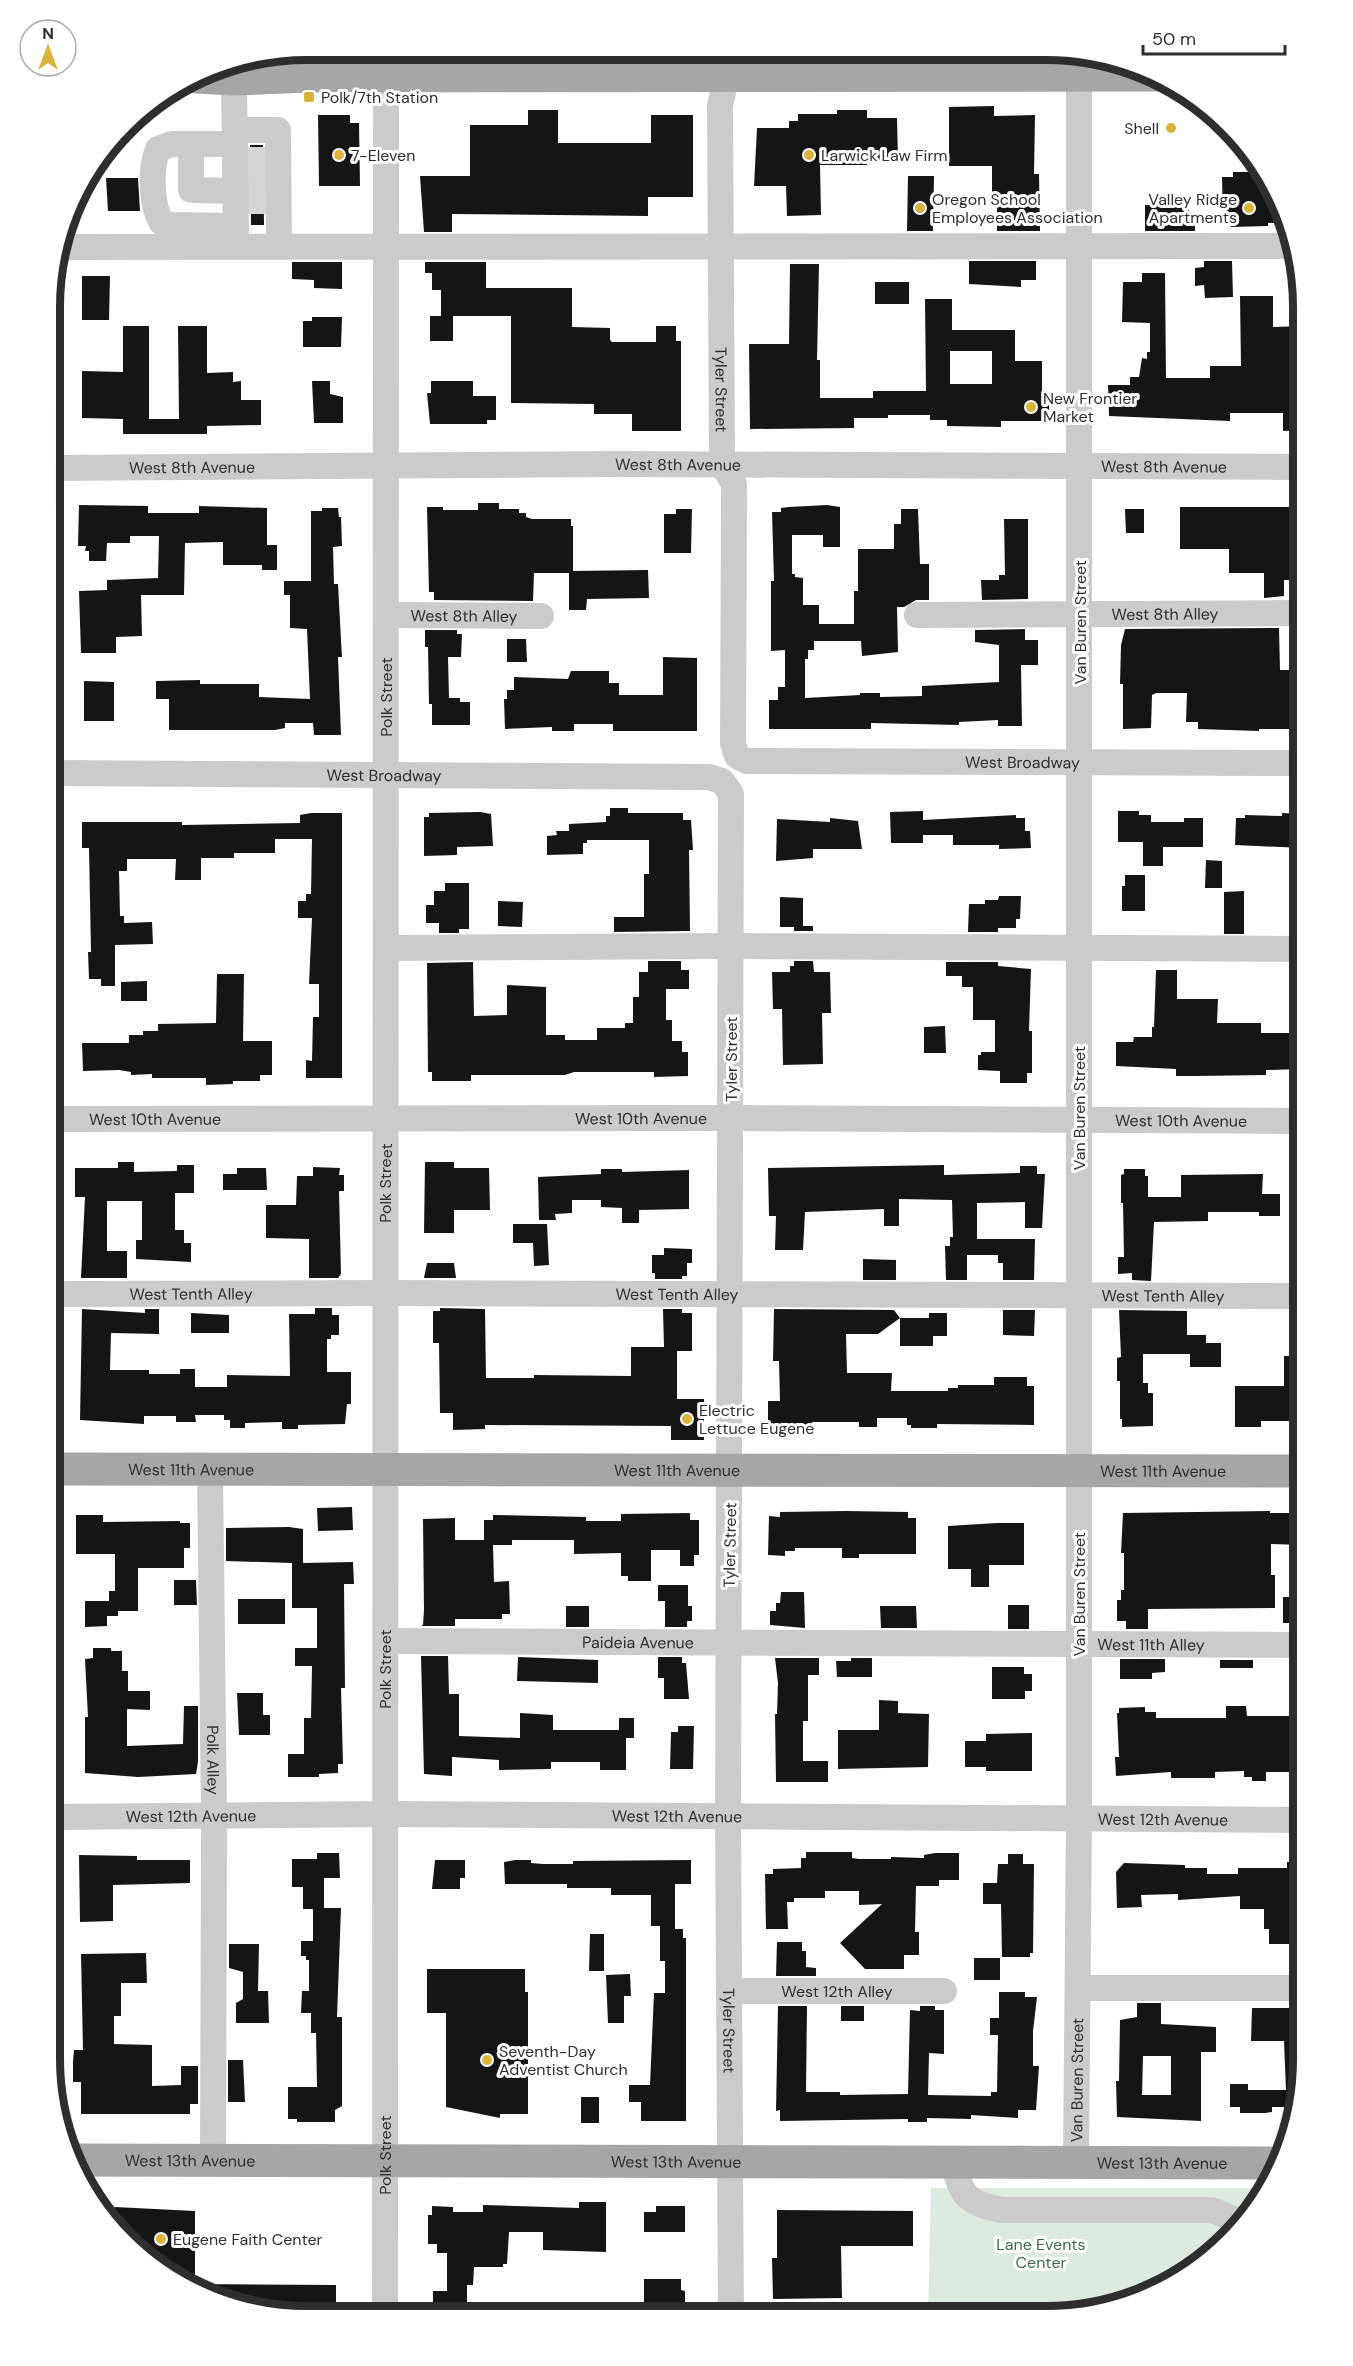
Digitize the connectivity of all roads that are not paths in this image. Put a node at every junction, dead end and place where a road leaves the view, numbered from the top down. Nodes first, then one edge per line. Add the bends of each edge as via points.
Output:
1 (386, 63) edge
2 (730, 64) edge
3 (1079, 65) edge
4 (1115, 70) edge
5 (215, 78) edge
6 (234, 79) junction
7 (190, 158) dead end
8 (238, 172) junction
9 (236, 236) junction
10 (279, 246) junction
11 (1286, 246) edge
12 (67, 247) edge
13 (386, 247) junction
14 (1079, 247) junction
15 (721, 248) junction
16 (722, 464) junction
17 (1080, 465) junction
18 (386, 467) junction
19 (1293, 467) edge
20 (60, 468) edge
21 (1293, 613) edge
22 (386, 615) junction
23 (917, 615) dead end
24 (1080, 615) junction
25 (541, 616) dead end
26 (741, 759) joint
27 (1080, 762) junction
28 (1293, 763) edge
29 (60, 773) edge
30 (386, 776) junction
31 (718, 779) joint
32 (731, 946) junction
33 (386, 948) junction
34 (1079, 948) junction
35 (1293, 949) edge
36 (386, 1118) junction
37 (731, 1118) junction
38 (60, 1119) edge
39 (1079, 1120) junction
40 (1293, 1121) edge
41 (386, 1293) junction
42 (60, 1294) edge
43 (1080, 1294) junction
44 (730, 1296) junction
45 (1293, 1296) edge
46 (60, 1469) edge
47 (210, 1469) junction
48 (386, 1469) junction
49 (731, 1470) junction
50 (1078, 1471) junction
51 (1293, 1471) edge
52 (386, 1641) junction
53 (729, 1642) junction
54 (890, 1644) joint
55 (1079, 1644) junction
56 (1293, 1645) edge
57 (386, 1814) junction
58 (214, 1816) junction
59 (728, 1816) junction
60 (60, 1818) edge
61 (1080, 1820) junction
62 (1293, 1820) edge
63 (1078, 1988) junction
64 (1293, 1988) edge
65 (729, 1991) junction
66 (944, 1991) dead end
67 (82, 2160) edge
68 (213, 2160) junction
69 (731, 2162) junction
70 (953, 2162) junction
71 (1076, 2162) junction
72 (386, 2163) junction
73 (1270, 2163) edge
74 (1234, 2219) edge
75 (386, 2306) edge
76 (731, 2306) edge

1 - 2 main road
1 - 6 main road
1 - 13 street, Polk Street
2 - 3 main road
2 - 15 street, Tyler Street via 720,106
3 - 4 main road
3 - 14 street, Van Buren Street
5 - 6 main road
6 - 8 street
7 - 8 street via 190,190
8 - 9 street
8 - 9 street via 172,144 158,149 154,170 155,210 161,222
8 - 10 street via 278,130 275,180
9 - 10 street
9 - 12 street
10 - 13 street
11 - 14 street
13 - 15 street
13 - 18 street, Polk Street
14 - 15 street
14 - 17 street, Van Buren Street
15 - 16 street, Tyler Street
16 - 17 street, West 8th Avenue
16 - 18 street, West 8th Avenue
16 - 26 street, Tyler Street via 734,484 733,744
17 - 19 street, West 8th Avenue
17 - 24 street, Van Buren Street
18 - 20 street, West 8th Avenue
18 - 22 street, Polk Street
21 - 24 street, West 8th Alley
22 - 25 street, West 8th Alley
22 - 30 street, Polk Street
23 - 24 street, West 8th Alley
24 - 27 street, Van Buren Street
26 - 27 street, West Broadway
27 - 28 street, West Broadway
27 - 34 street, Van Buren Street
29 - 30 street, West Broadway
30 - 31 street, West Broadway
30 - 33 street, Polk Street
31 - 32 street, Tyler Street via 732,798
32 - 33 street
32 - 34 street
32 - 37 street, Tyler Street
33 - 36 street, Polk Street
34 - 35 street
34 - 39 street, Van Buren Street
36 - 37 street, West 10th Avenue
36 - 38 street, West 10th Avenue
36 - 41 street, Polk Street
37 - 39 street, West 10th Avenue
37 - 44 street, Tyler Street
39 - 40 street, West 10th Avenue
39 - 43 street, Van Buren Street
41 - 42 street, West Tenth Alley
41 - 44 street, West Tenth Alley
41 - 48 street, Polk Street
43 - 44 street, West Tenth Alley
43 - 45 street, West Tenth Alley
43 - 50 street, Van Buren Street
44 - 49 street, Tyler Street
46 - 47 main road, West 11th Avenue
47 - 48 main road, West 11th Avenue
47 - 58 street, Polk Alley
48 - 49 main road, West 11th Avenue
48 - 52 street, Polk Street
49 - 50 main road, West 11th Avenue
49 - 53 street, Tyler Street
50 - 51 main road, West 11th Avenue
50 - 55 street, Van Buren Street
52 - 53 street, Paideia Avenue
52 - 57 street, Polk Street
53 - 54 street, Paideia Avenue
53 - 59 street, Tyler Street
54 - 55 street, West 11th Alley
55 - 56 street, West 11th Alley
55 - 61 street, Van Buren Street
57 - 58 street, West 12th Avenue
57 - 59 street, West 12th Avenue
57 - 72 street, Polk Street
58 - 60 street, West 12th Avenue
58 - 68 street, Polk Alley
59 - 61 street, West 12th Avenue
59 - 65 street, Tyler Street
61 - 62 street, West 12th Avenue
61 - 63 street, Van Buren Street
63 - 64 street
63 - 71 street, Van Buren Street
65 - 66 street, West 12th Alley
65 - 69 street, Tyler Street
67 - 68 main road, West 13th Avenue
68 - 72 main road, West 13th Avenue
69 - 70 main road, West 13th Avenue
69 - 72 main road, West 13th Avenue
69 - 76 street, Tyler Street
70 - 71 main road, West 13th Avenue
70 - 74 street via 968,2197 975,2204 1001,2210 1212,2210
71 - 73 main road, West 13th Avenue
72 - 75 street, Polk Street

